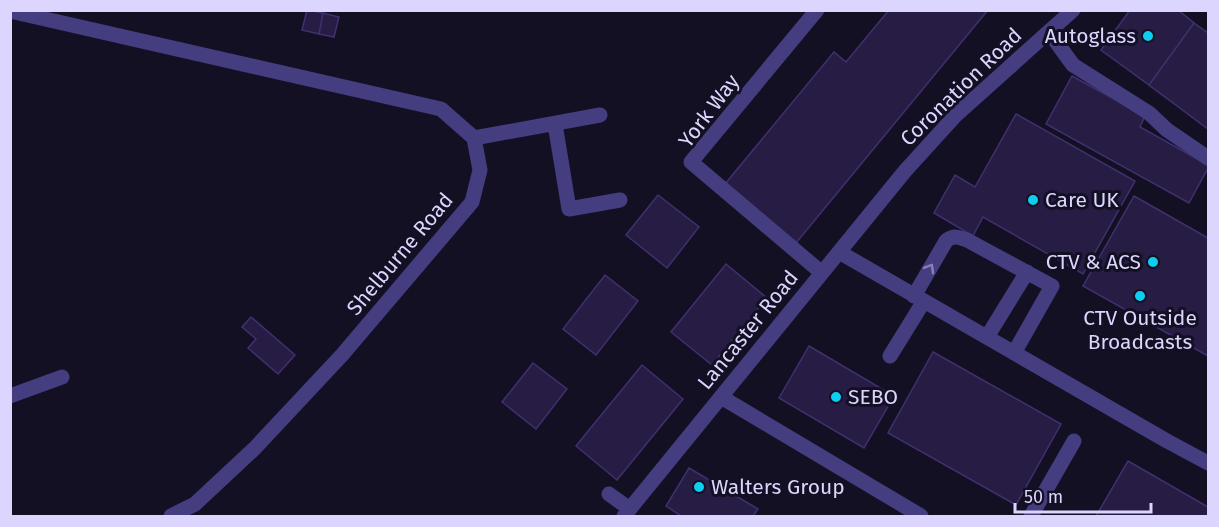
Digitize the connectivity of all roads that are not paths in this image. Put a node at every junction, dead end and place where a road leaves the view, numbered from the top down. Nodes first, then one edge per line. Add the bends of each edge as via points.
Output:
1 (817, 10) edge
2 (1073, 10) edge
3 (10, 11) edge
4 (1049, 32) junction
5 (600, 116) dead end
6 (555, 124) junction
7 (474, 138) junction
8 (1209, 158) edge
9 (905, 171) joint
10 (620, 200) dead end
11 (839, 252) junction
12 (1027, 272) junction
13 (822, 273) junction
14 (919, 298) junction
15 (987, 337) junction
16 (1014, 353) junction
17 (890, 356) dead end
18 (62, 377) dead end
19 (10, 396) edge
20 (721, 397) junction
21 (1074, 441) dead end
22 (1209, 463) edge
23 (609, 494) dead end
24 (627, 513) edge
25 (171, 516) edge
26 (921, 516) edge
27 (1031, 516) edge

1 - 13 street, York Way via 691,162
2 - 4 street, Coronation Road
3 - 7 street via 441,109
4 - 8 street via 1073,65 1149,113
4 - 9 street, Coronation Road via 955,116
5 - 6 street
6 - 7 street
6 - 10 street via 569,209
7 - 25 street, Shelburne Road via 480,170 472,202 342,355 255,448 195,504
9 - 11 street, Lancaster Road
11 - 13 street, Lancaster Road
11 - 14 street
14 -> 12 street via 950,237 967,240
12 - 15 street
12 - 16 street via 1052,286
13 - 20 street, Lancaster Road
14 - 15 street
14 - 17 street
15 - 16 street
16 - 22 street
18 - 19 street
20 - 24 street, Lancaster Road
20 - 26 street
21 - 27 street
23 - 24 street

